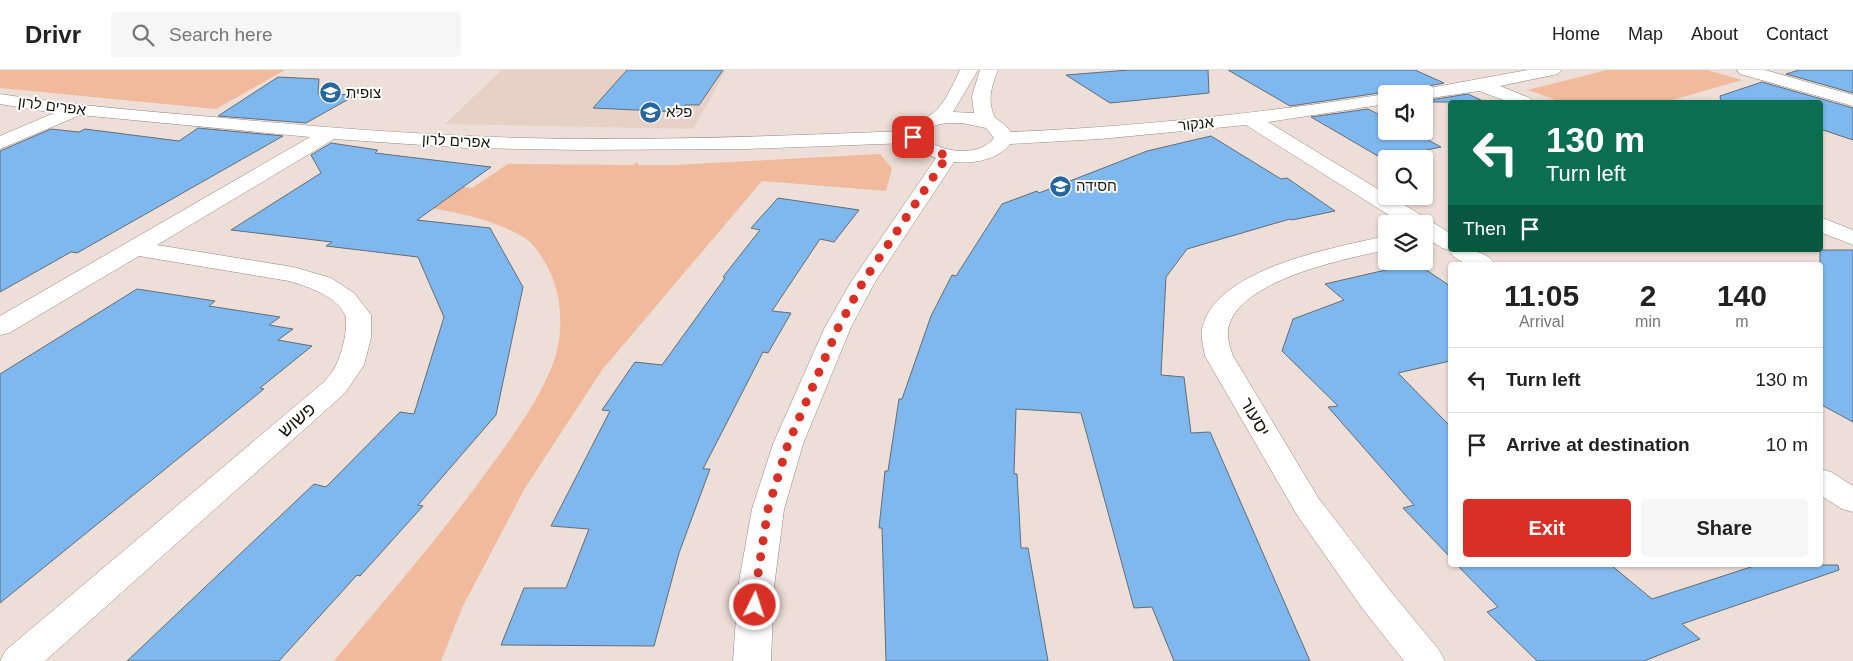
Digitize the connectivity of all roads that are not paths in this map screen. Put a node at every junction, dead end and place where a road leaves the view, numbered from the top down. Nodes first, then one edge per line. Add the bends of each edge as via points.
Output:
1 (969, 70) edge
2 (989, 70) edge
3 (1552, 70) edge
4 (1746, 70) edge
5 (1481, 85) junction
6 (1433, 93) edge
7 (0, 99) edge
8 (1519, 100) edge
9 (1378, 101) edge
10 (1853, 102) edge
11 (78, 109) junction
12 (1249, 118) junction
13 (938, 120) junction
14 (987, 122) junction
15 (329, 134) junction
16 (913, 137) junction
17 (1004, 138) junction
18 (0, 143) edge
19 (948, 155) junction
20 (1403, 215) edge
21 (1823, 225) edge
22 (1853, 238) edge
23 (1378, 245) edge
24 (136, 248) junction
25 (1463, 252) edge
26 (1479, 262) edge
27 (0, 327) edge
28 (1823, 482) edge
29 (1853, 501) edge
30 (20, 661) edge
31 (752, 661) edge
32 (1426, 661) edge

1 - 13 street
2 - 14 street via 980,99
3 - 5 street
4 - 10 street
5 - 6 street
5 - 8 street
7 - 11 street, אפרים לרון
9 - 12 street, אנקור
11 - 15 street, אפרים לרון
11 - 18 street
12 - 17 street, אנקור via 1078,136
12 - 20 street
13 - 14 street via 962,118
13 - 16 street via 919,127
14 - 17 street via 997,126
15 - 16 street, אפרים לרון via 638,146
15 - 24 street
16 - 19 street via 924,149
17 - 19 street via 996,148 987,152
19 - 31 street via 863,282 838,328 788,444 767,519 756,587
21 - 22 street
23 - 32 street, יסעור via 1304,263 1265,278 1239,293 1221,312 1215,330 1218,356 1308,507
24 - 27 street
24 - 30 street, פשוש via 322,282 344,298 358,315 358,338 350,365 335,387
25 - 26 street
28 - 29 street

